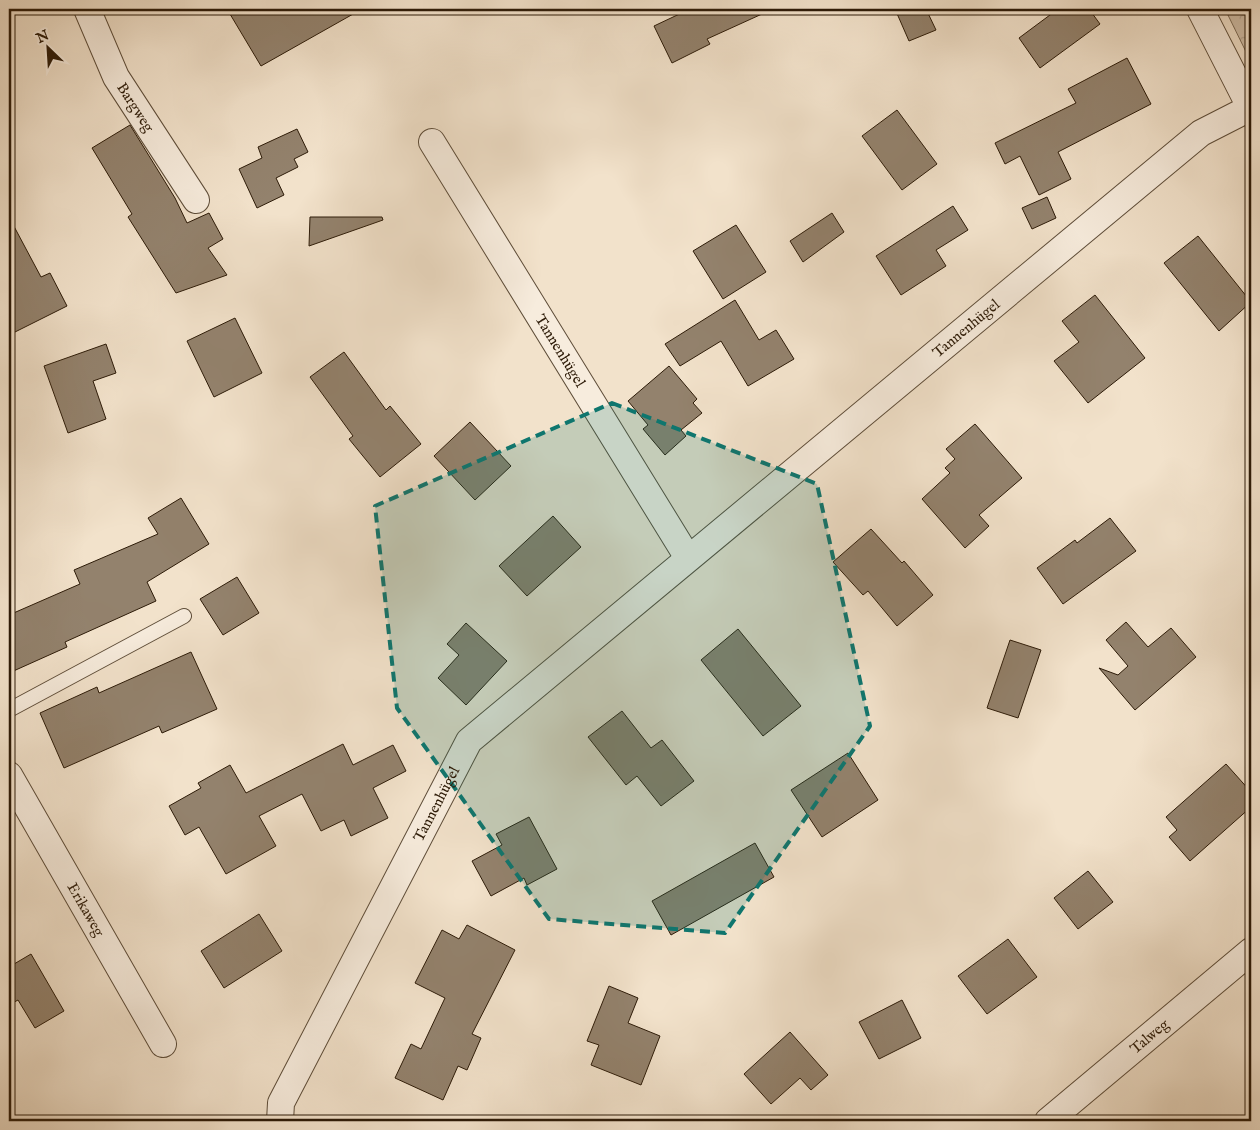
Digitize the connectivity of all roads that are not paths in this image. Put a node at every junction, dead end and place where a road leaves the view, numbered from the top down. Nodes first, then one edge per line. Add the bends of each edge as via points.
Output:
1 (87, 9) edge
2 (1200, 9) edge
3 (1251, 109) edge
4 (432, 142) dead end
5 (196, 200) dead end
6 (688, 558) junction
7 (184, 616) dead end
8 (9, 710) edge
9 (9, 775) edge
10 (1251, 951) edge
11 (163, 1044) dead end
12 (280, 1121) edge
13 (1048, 1121) edge

1 - 5 street, Bargweg via 116,77
2 - 3 street
3 - 6 street, Tannenhügel via 1201,132
4 - 6 street, Tannenhügel
6 - 12 street, Tannenhügel via 469,741 281,1103
7 - 8 lane
9 - 11 street, Erikaweg
10 - 13 street, Talweg

